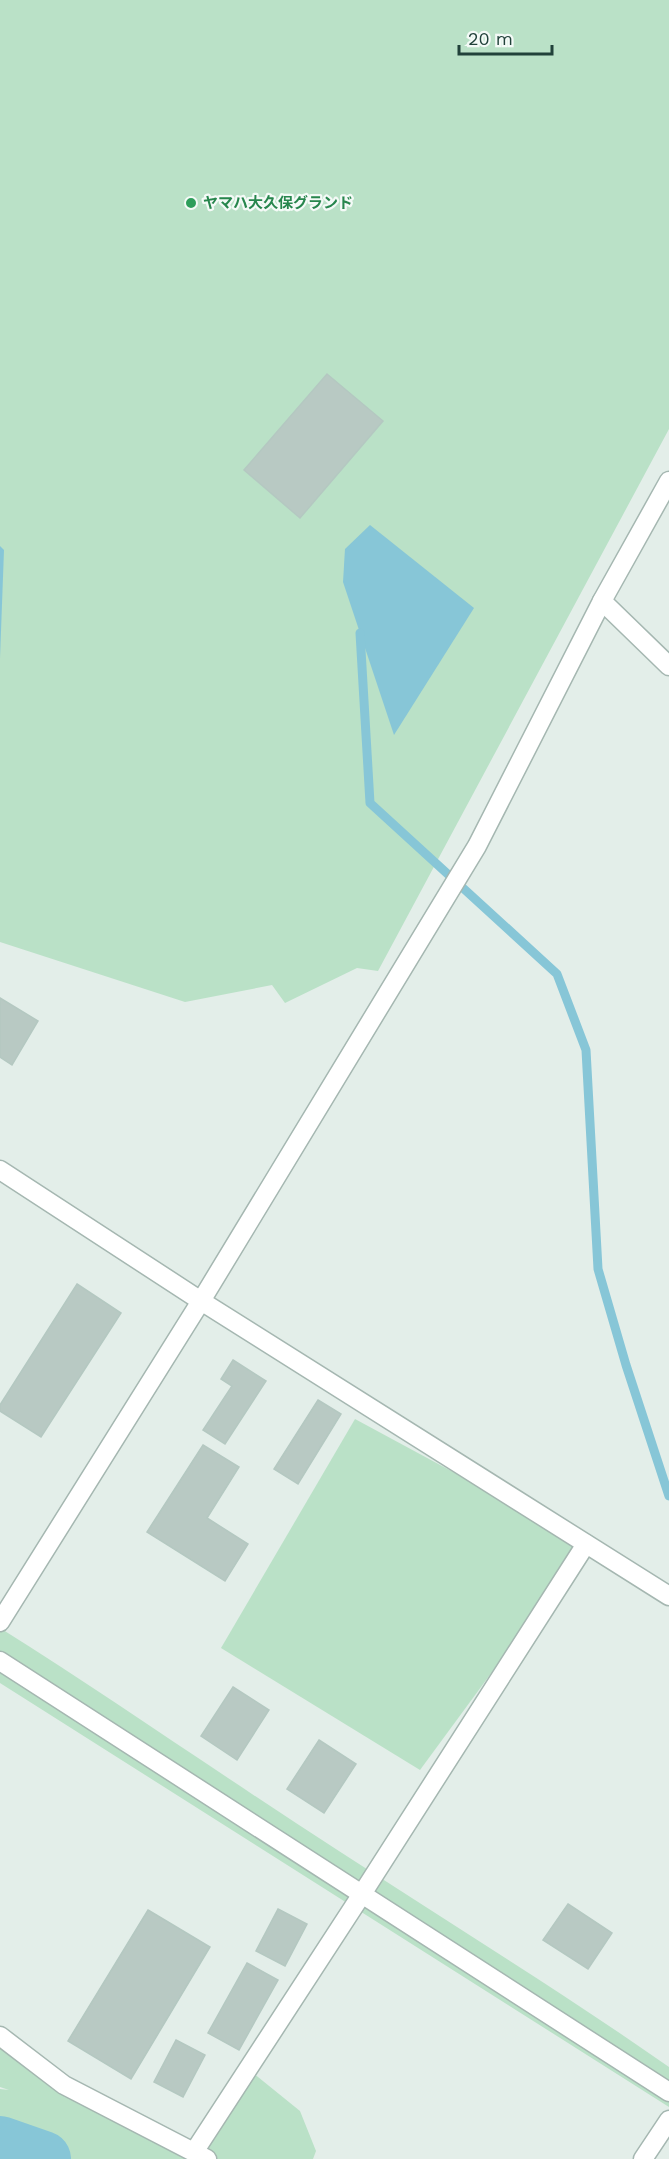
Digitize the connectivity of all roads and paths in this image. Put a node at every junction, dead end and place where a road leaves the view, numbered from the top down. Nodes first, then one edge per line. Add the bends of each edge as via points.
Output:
1 (669, 481) edge
2 (602, 601) junction
3 (669, 666) edge
4 (0, 1170) edge
5 (201, 1301) junction
6 (586, 1544) junction
7 (669, 1596) edge
8 (0, 1622) edge
9 (0, 1661) edge
10 (362, 1894) junction
11 (0, 2036) edge
12 (669, 2092) edge
13 (669, 2120) edge
14 (201, 2155) edge
15 (643, 2159) edge

1 - 2 street
2 - 3 street
2 - 5 street via 477,846
4 - 5 street
5 - 6 street
5 - 8 street
6 - 7 street
6 - 10 street
9 - 10 street
10 - 12 street
10 - 14 street
11 - 14 street via 64,2085
13 - 15 street

